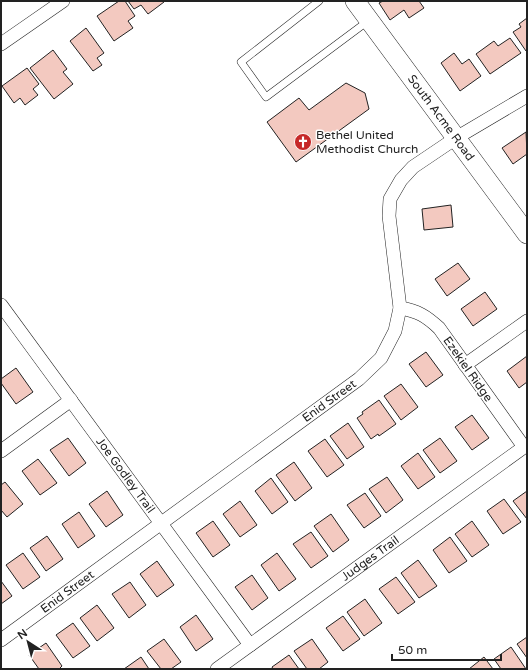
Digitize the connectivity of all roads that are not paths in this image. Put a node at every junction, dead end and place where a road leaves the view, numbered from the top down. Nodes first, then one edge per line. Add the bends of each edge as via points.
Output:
1 (63, 1) edge
2 (319, 1) edge
3 (355, 1) edge
4 (369, 20) junction
5 (1, 44) edge
6 (527, 96) edge
7 (456, 138) junction
8 (527, 234) edge
9 (1, 305) edge
10 (400, 308) junction
11 (527, 321) edge
12 (465, 365) junction
13 (71, 400) junction
14 (524, 447) joint
15 (1, 450) edge
16 (161, 523) junction
17 (1, 640) edge
18 (250, 645) junction
19 (217, 669) edge

1 - 5 street
2 - 4 lane via 241,62 266,97
3 - 4 street, South Acme Road
4 - 7 street, South Acme Road
6 - 7 street, Enid Street
7 - 8 street, South Acme Road
7 - 10 street, Enid Street via 413,167 401,180 390,200 389,216
9 - 13 street, Joe Godley Trail
10 - 12 street, Ezekiel Ridge via 424,316 439,328
10 - 16 street, Enid Street via 395,331 381,358 359,379
11 - 12 street
12 - 14 street, Ezekiel Ridge
13 - 15 street
13 - 16 street, Joe Godley Trail
14 - 18 street, Judges Trail
16 - 17 street, Enid Street
16 - 18 street, Joe Godley Trail
18 - 19 street, Judges Trail

